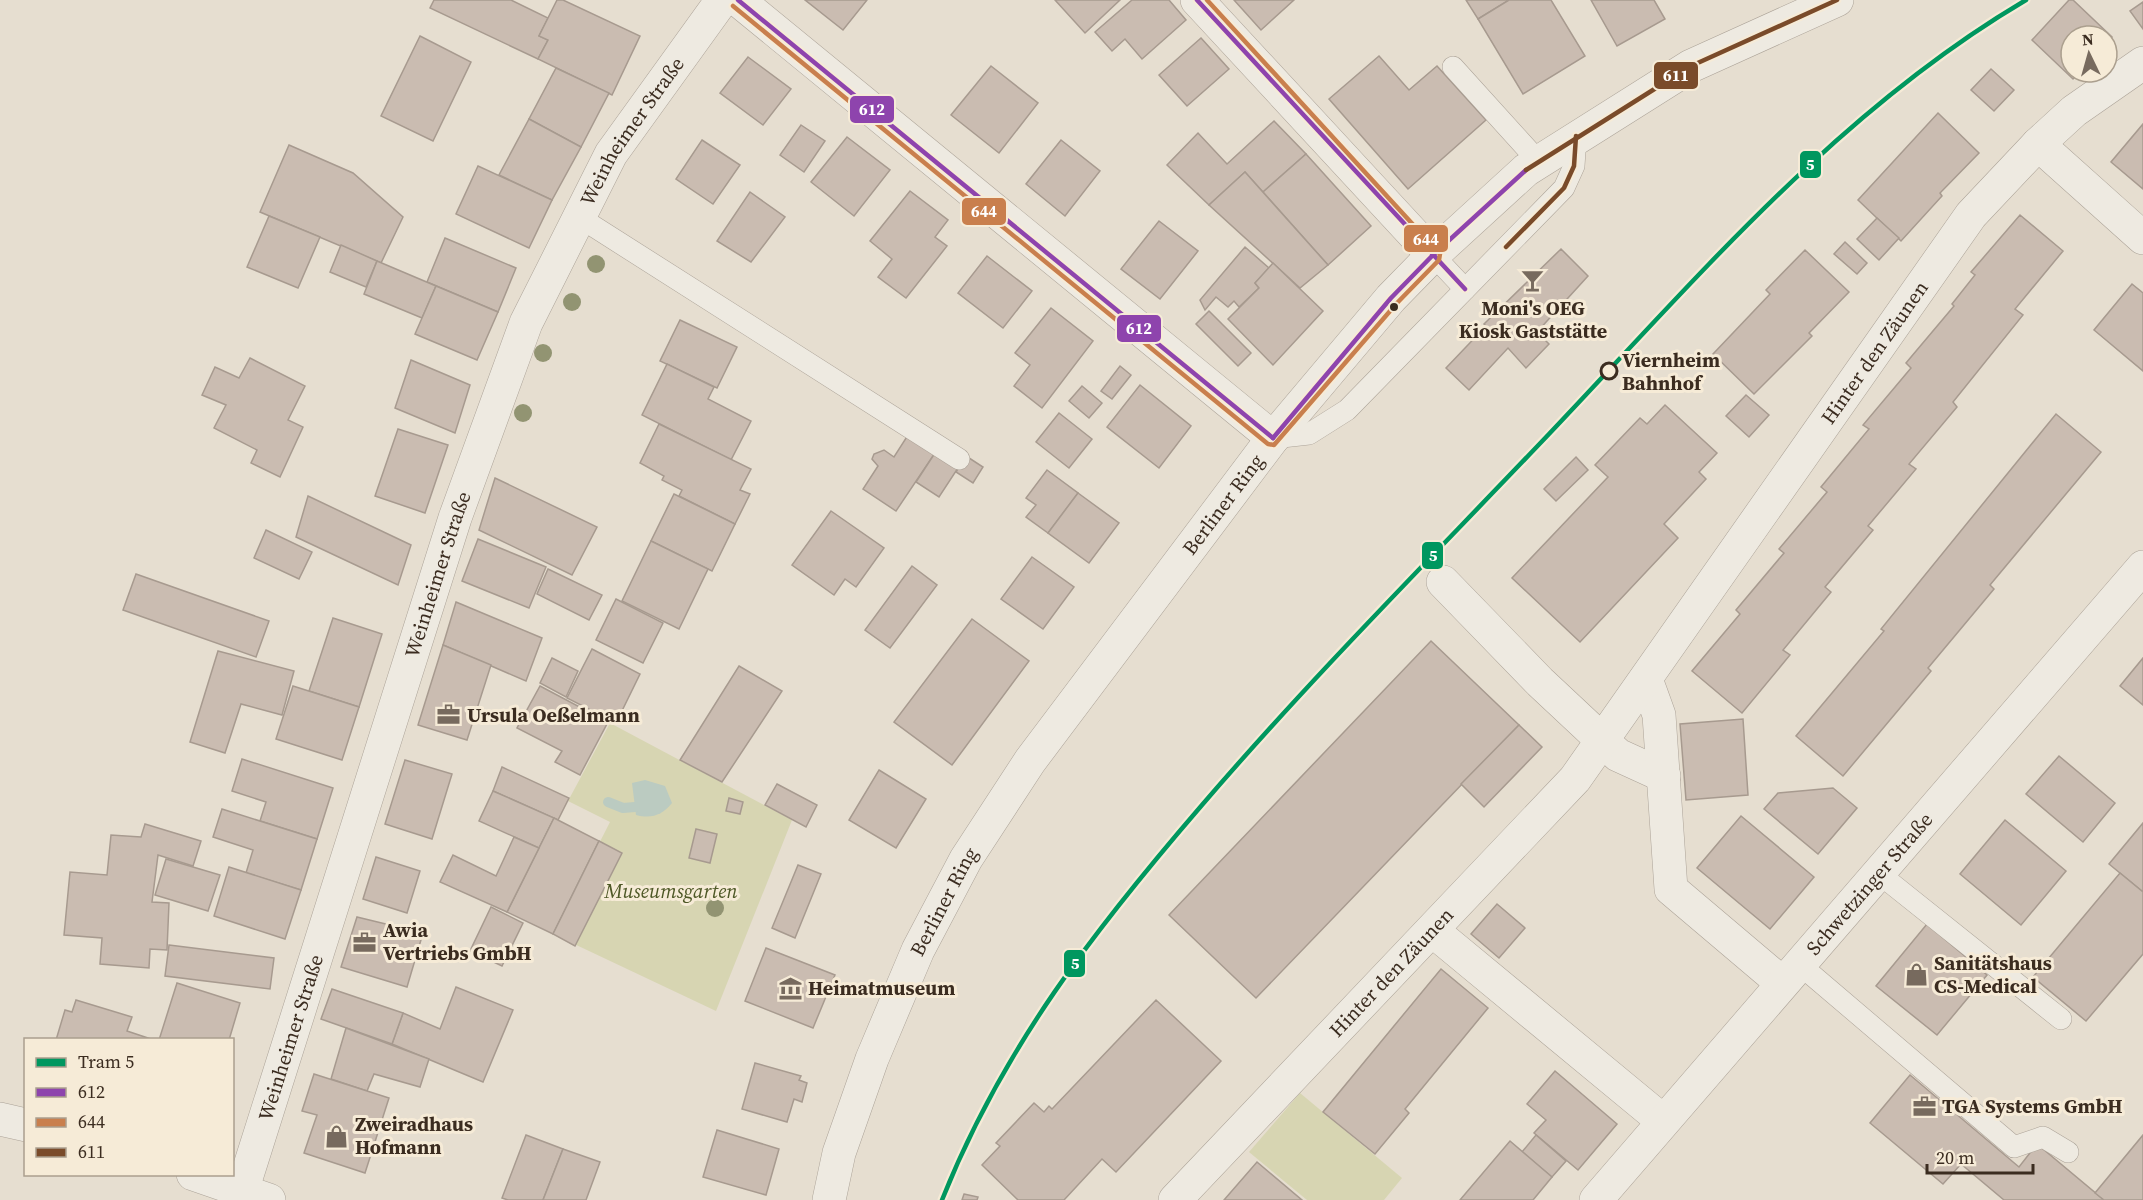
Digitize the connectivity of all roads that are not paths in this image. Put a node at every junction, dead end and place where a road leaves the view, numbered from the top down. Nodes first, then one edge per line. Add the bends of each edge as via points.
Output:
1 (722, 0) edge
2 (738, 0) edge
3 (1197, 0) edge
4 (1837, 0) edge
5 (2143, 63) edge
6 (1453, 67) dead end
7 (1576, 136) junction
8 (2038, 144) junction
9 (1539, 162) junction
10 (579, 217) junction
11 (2143, 238) edge
12 (1433, 255) junction
13 (1465, 289) junction
14 (1274, 438) junction
15 (960, 459) dead end
16 (2143, 567) edge
17 (1443, 582) dead end
18 (1646, 679) junction
19 (1602, 740) junction
20 (1664, 776) junction
21 (1877, 872) junction
22 (1433, 931) junction
23 (1791, 973) junction
24 (2061, 1019) dead end
25 (0, 1119) edge
26 (1663, 1121) junction
27 (24, 1125) edge
28 (2068, 1152) dead end
29 (199, 1176) edge
30 (251, 1197) edge
31 (829, 1200) edge
32 (1174, 1200) edge
33 (1596, 1200) edge

1 - 10 street, Weinheimer Straße via 611,154
2 - 14 street
3 - 12 street
4 - 7 street, Berliner Ring via 1691,66
5 - 8 street, Hinter den Zäunen via 2074,111
6 - 9 lane
7 - 9 street, Berliner Ring
7 - 13 lane via 1574,166 1564,188
8 - 11 street
8 - 18 street, Hinter den Zäunen via 1971,215
9 - 12 street, Berliner Ring
10 - 15 lane
10 - 30 street, Weinheimer Straße via 526,323 455,518
12 - 13 lane
12 - 14 street, Berliner Ring via 1391,298
13 - 14 lane via 1347,410 1309,434
14 - 31 street, Berliner Ring via 1030,760 966,859 918,950 872,1059 839,1153
16 - 21 street, Schwetzinger Straße
17 - 19 street
18 - 19 street, Hinter den Zäunen
18 - 20 street via 1659,715
19 - 20 street via 1618,755
19 - 22 street, Hinter den Zäunen via 1575,779
20 - 23 street via 1671,889
21 - 23 street, Schwetzinger Straße
21 - 24 lane
22 - 26 street
22 - 32 street, Hinter den Zäunen
23 - 26 street, Schwetzinger Straße
23 - 28 lane via 2014,1147 2043,1137
25 - 27 street
26 - 33 street, Schwetzinger Straße
29 - 30 street

